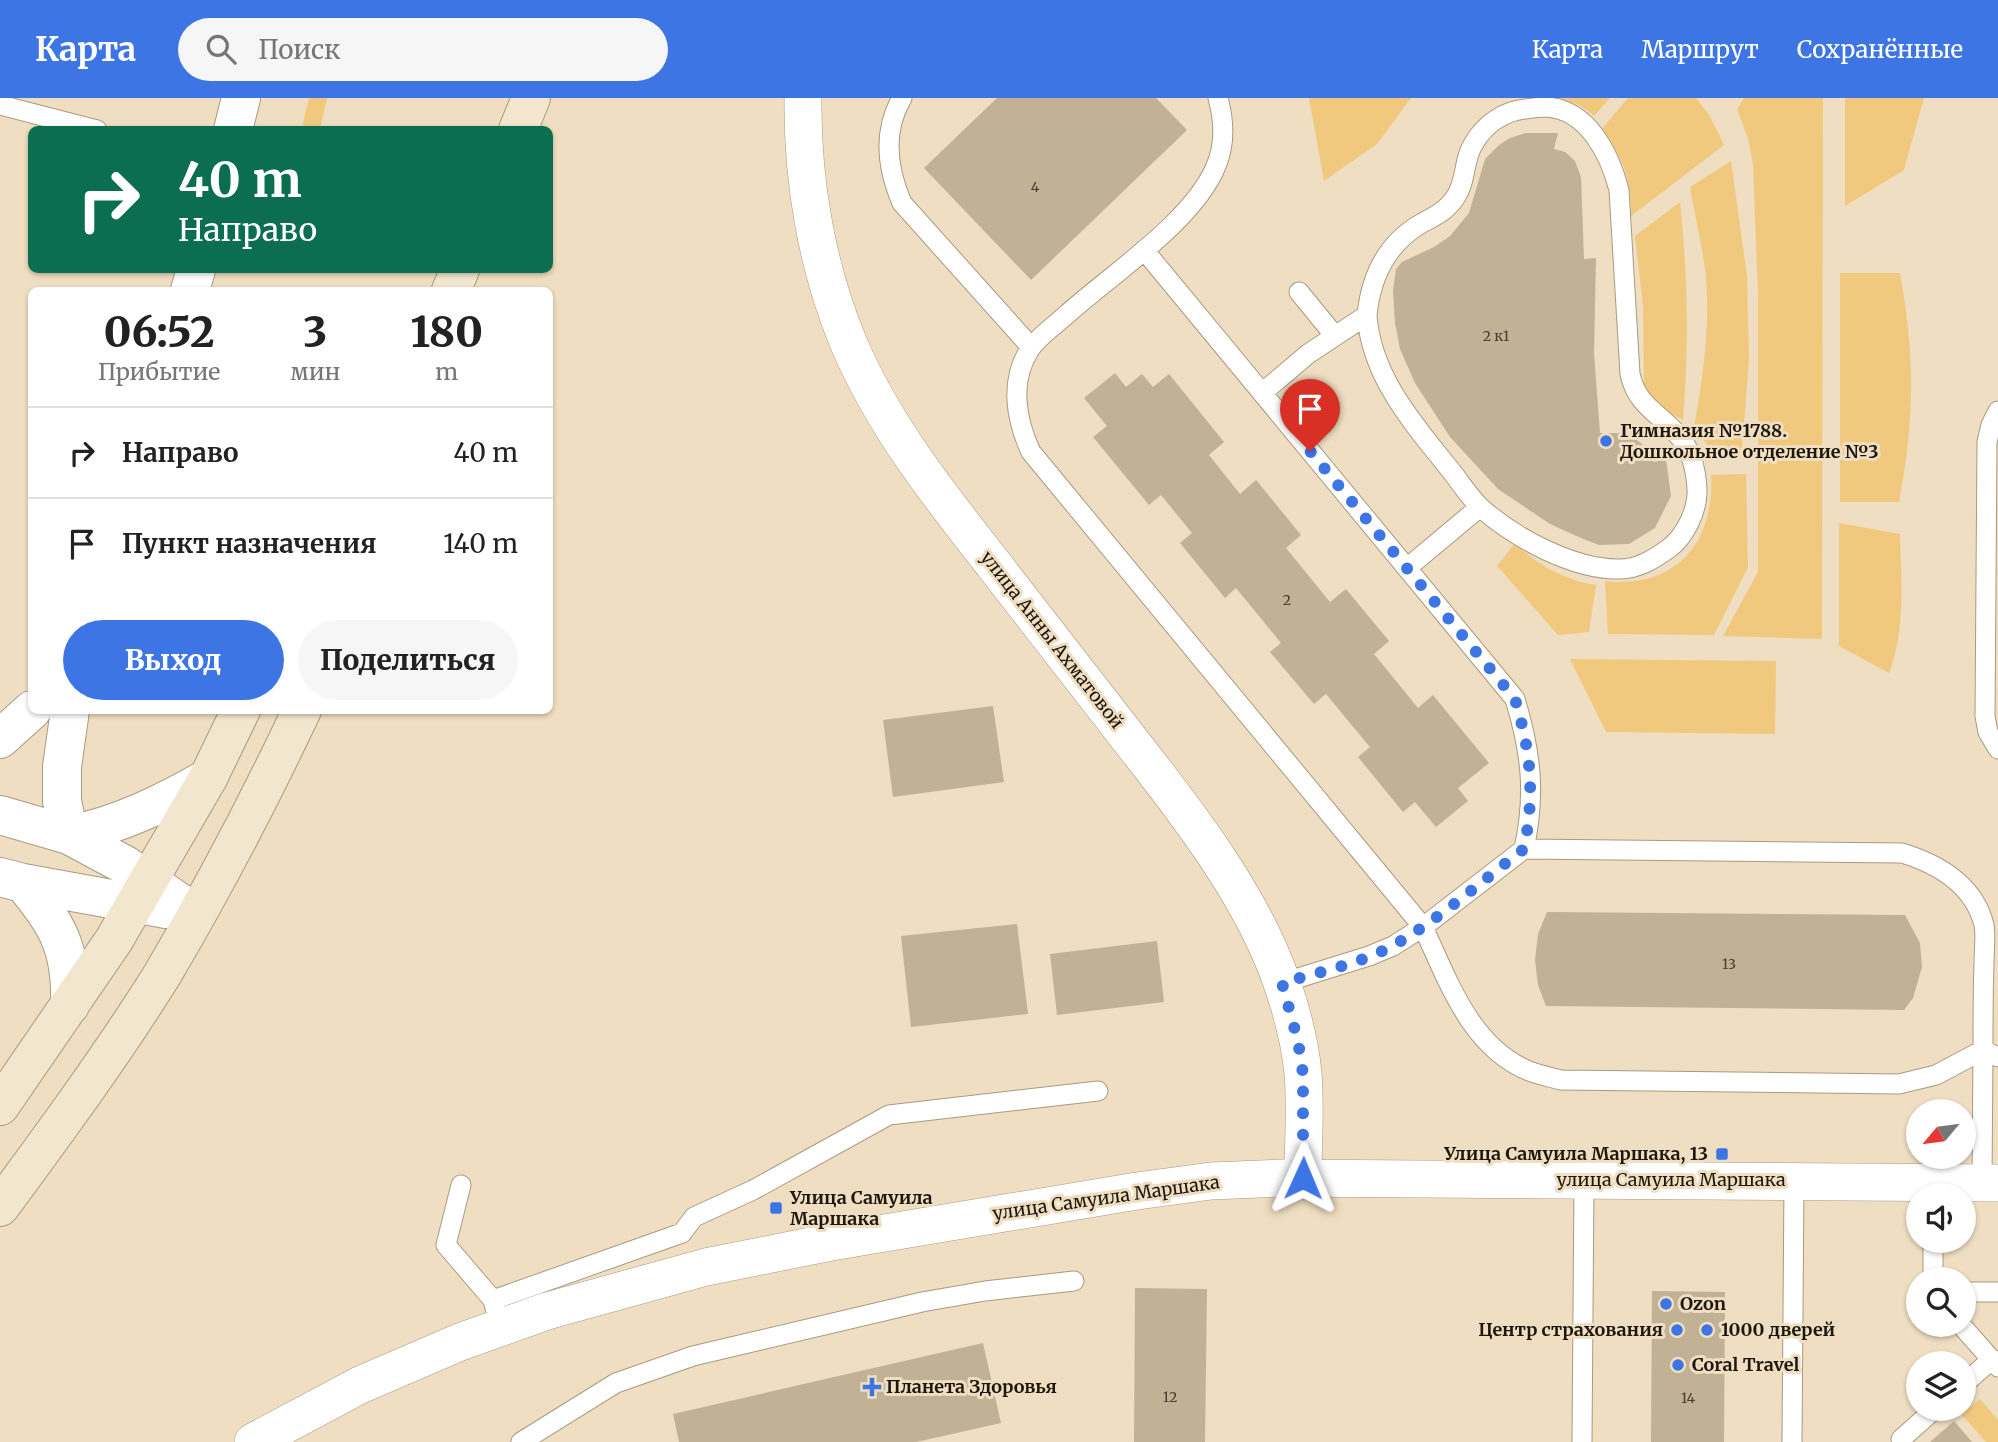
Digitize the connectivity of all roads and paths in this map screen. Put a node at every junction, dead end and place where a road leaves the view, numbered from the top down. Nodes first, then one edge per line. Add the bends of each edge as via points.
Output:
1 (241, 98) edge
2 (531, 98) edge
3 (803, 98) edge
4 (902, 98) edge
5 (1218, 98) edge
6 (0, 106) edge
7 (81, 126) edge
8 (234, 126) edge
9 (520, 126) edge
10 (1144, 250) junction
11 (1299, 292) dead end
12 (1367, 315) junction
13 (1335, 336) junction
14 (1031, 347) junction
15 (1262, 393) junction
16 (1998, 411) edge
17 (1480, 507) junction
18 (1407, 568) junction
19 (28, 714) edge
20 (69, 714) edge
21 (239, 714) edge
22 (300, 714) edge
23 (0, 738) edge
24 (1998, 749) edge
25 (208, 778) junction
26 (0, 815) edge
27 (69, 835) junction
28 (1524, 849) junction
29 (12, 880) edge
30 (142, 892) junction
31 (196, 914) junction
32 (1991, 920) edge
33 (1423, 927) junction
34 (1282, 983) junction
35 (70, 1005) junction
36 (1990, 1053) edge
37 (1098, 1091) dead end
38 (0, 1106) edge
39 (1303, 1178) junction
40 (1584, 1179) junction
41 (1794, 1181) junction
42 (1990, 1183) edge
43 (461, 1185) dead end
44 (1906, 1187) edge
45 (0, 1207) edge
46 (1074, 1281) dead end
47 (1976, 1292) edge
48 (1998, 1292) edge
49 (496, 1314) junction
50 (1972, 1337) edge
51 (1995, 1363) edge
52 (1976, 1376) edge
53 (1921, 1421) edge
54 (1901, 1439) dead end
55 (253, 1442) edge
56 (521, 1442) edge
57 (1581, 1442) edge
58 (1792, 1442) edge

1 - 8 street
2 - 9 main road
3 - 34 street, улица Анны Ахматовой via 812,213 829,285 849,344 884,414 932,486 1192,820 1252,915
4 - 14 lane via 893,119 888,156 902,203
5 - 10 lane via 1223,138 1217,166 1199,197
6 - 7 lane
10 - 14 lane
10 - 15 lane
11 - 13 lane
12 - 13 lane
12 - 17 lane via 1373,354 1389,385 1412,422
12 - 17 lane via 1380,265 1405,234 1440,214 1456,197 1474,142 1492,121 1514,110 1548,107 1566,112 1590,131 1609,158 1619,190 1633,387 1643,404 1681,437 1694,463 1697,491 1690,520 1674,544 1651,561 1622,569 1593,567 1556,554
13 - 15 lane
14 - 33 lane via 1017,396 1018,415 1031,452
15 - 18 lane
16 - 24 lane via 1987,442 1985,716
17 - 18 lane
18 - 28 lane via 1515,699 1526,734 1532,797
19 - 23 street
20 - 27 street via 62,767
21 - 25 main road
22 - 31 main road via 256,807
25 - 27 street via 132,816
25 - 30 main road
26 - 27 street
27 - 30 street via 124,865
28 - 32 lane via 1902,853 1941,868
28 - 33 lane
29 - 30 street
29 - 35 street via 55,926 71,972
30 - 31 street
30 - 35 main road
31 - 45 main road via 131,1021
32 - 36 lane
33 - 34 lane via 1369,956
33 - 36 lane via 1463,1011 1478,1031 1501,1054 1528,1071 1561,1080 1899,1084
34 - 39 street, улица Анны Ахматовой via 1303,1074
35 - 38 main road
36 - 42 lane
37 - 49 lane via 889,1115 694,1217 682,1233
39 - 40 street, улица Самуила Маршака
39 - 49 street, улица Самуила Маршака via 1211,1181 1137,1191 831,1242 706,1267 547,1311
40 - 41 street, улица Самуила Маршака
40 - 57 lane
41 - 44 street, улица Самуила Маршака
41 - 58 lane
43 - 49 lane via 446,1245
46 - 56 lane via 922,1302 693,1356 616,1383
47 - 48 lane
49 - 55 street, улица Самуила Маршака via 460,1342 360,1385
50 - 51 lane
51 - 52 lane
53 - 54 lane

